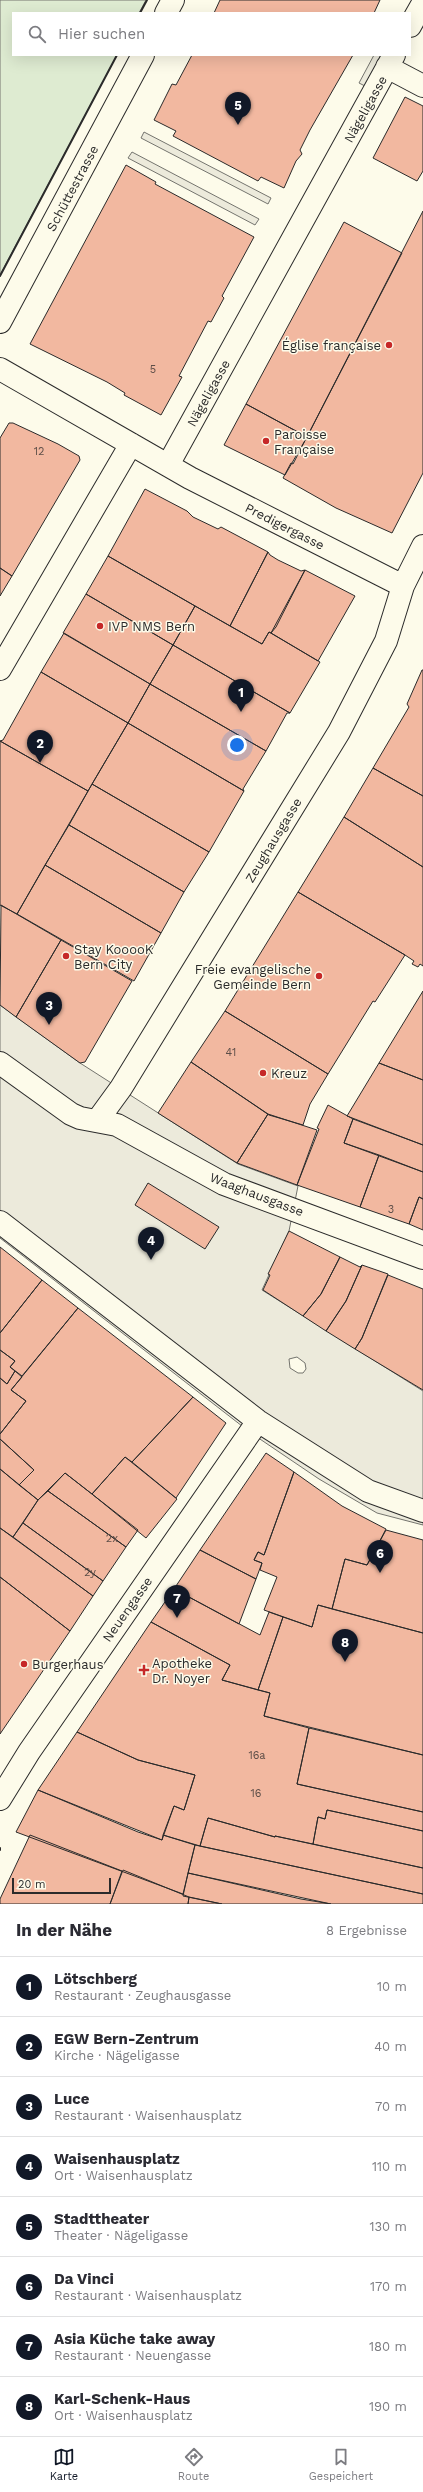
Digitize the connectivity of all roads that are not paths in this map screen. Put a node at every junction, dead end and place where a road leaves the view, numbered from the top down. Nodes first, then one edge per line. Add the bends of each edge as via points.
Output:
1 (173, 0) edge
2 (423, 3) edge
3 (167, 12) edge
4 (411, 24) edge
5 (142, 56) edge
6 (391, 61) edge
7 (423, 86) edge
8 (0, 322) edge
9 (0, 369) edge
10 (131, 444) junction
11 (168, 465) junction
12 (423, 546) edge
13 (403, 586) junction
14 (0, 669) edge
15 (0, 1063) edge
16 (97, 1121) junction
17 (0, 1222) edge
18 (423, 1258) edge
19 (258, 1421) junction
20 (423, 1511) edge
21 (0, 1799) edge

1 - 3 street
2 - 4 street
5 - 8 street, Schüttestrasse
6 - 7 street
6 - 11 street, Nägeligasse
9 - 10 street
10 - 11 street
10 - 14 street
11 - 13 street, Predigergasse
12 - 13 street, Zeughausgasse
13 - 16 street, Zeughausgasse via 386,641 339,732 125,1082
15 - 16 street, Waaghausgasse via 71,1114
16 - 18 street, Waaghausgasse via 117,1124 224,1184
17 - 19 street
19 - 20 street via 368,1491
19 - 21 street, Neuengasse via 29,1752

